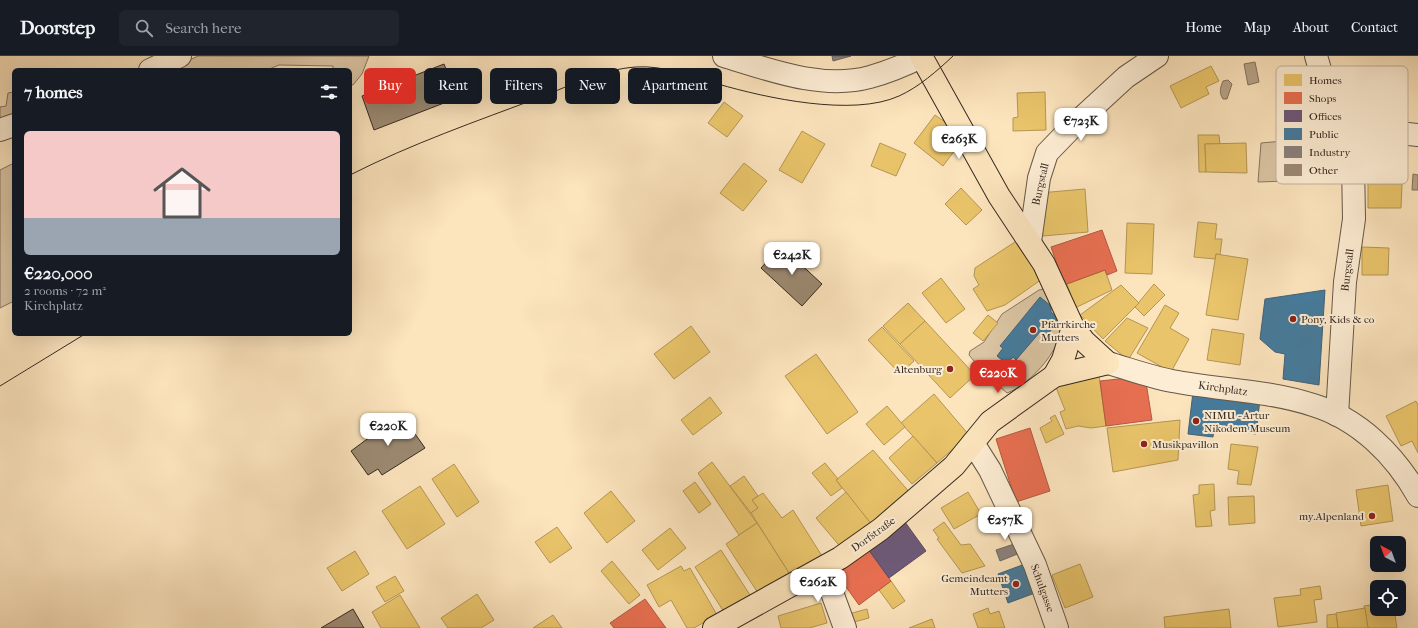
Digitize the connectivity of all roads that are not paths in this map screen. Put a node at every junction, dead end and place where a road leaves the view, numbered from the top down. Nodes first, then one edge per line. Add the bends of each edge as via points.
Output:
1 (180, 56) edge
2 (724, 56) edge
3 (921, 56) edge
4 (1157, 56) edge
5 (1316, 56) edge
6 (1319, 66) edge
7 (154, 68) edge
8 (12, 126) edge
9 (0, 130) edge
10 (1408, 134) edge
11 (1418, 135) edge
12 (1353, 184) edge
13 (1030, 242) junction
14 (1073, 327) junction
15 (1108, 363) junction
16 (1054, 376) junction
17 (1337, 415) junction
18 (973, 443) junction
19 (1418, 496) edge
20 (823, 568) junction
21 (714, 628) edge
22 (845, 628) edge
23 (1057, 628) edge

1 - 7 street
2 - 3 street via 806,79 829,81 869,78
3 - 13 main road, Kirchplatz via 999,196
4 - 13 street, Burgstall via 1126,77 1047,153 1039,178
5 - 6 street, Burgstall
8 - 9 street
10 - 11 street
12 - 17 street, Burgstall via 1354,219 1345,282
13 - 14 main road, Kirchplatz via 1052,278
14 - 15 main road, Kirchplatz
14 - 16 main road, Kirchplatz via 1063,360
15 - 16 main road, Kirchplatz
15 - 17 street, Kirchplatz via 1172,381 1280,396 1314,405
16 - 18 main road, Kirchplatz via 998,414
17 - 19 street, Kirchplatz via 1378,444 1407,477
18 - 20 main road, Dorfstraße via 954,466 902,513 861,544
18 - 23 street, Schulgasse via 990,470 1035,564
20 - 21 main road, Dorfstraße
20 - 22 street

